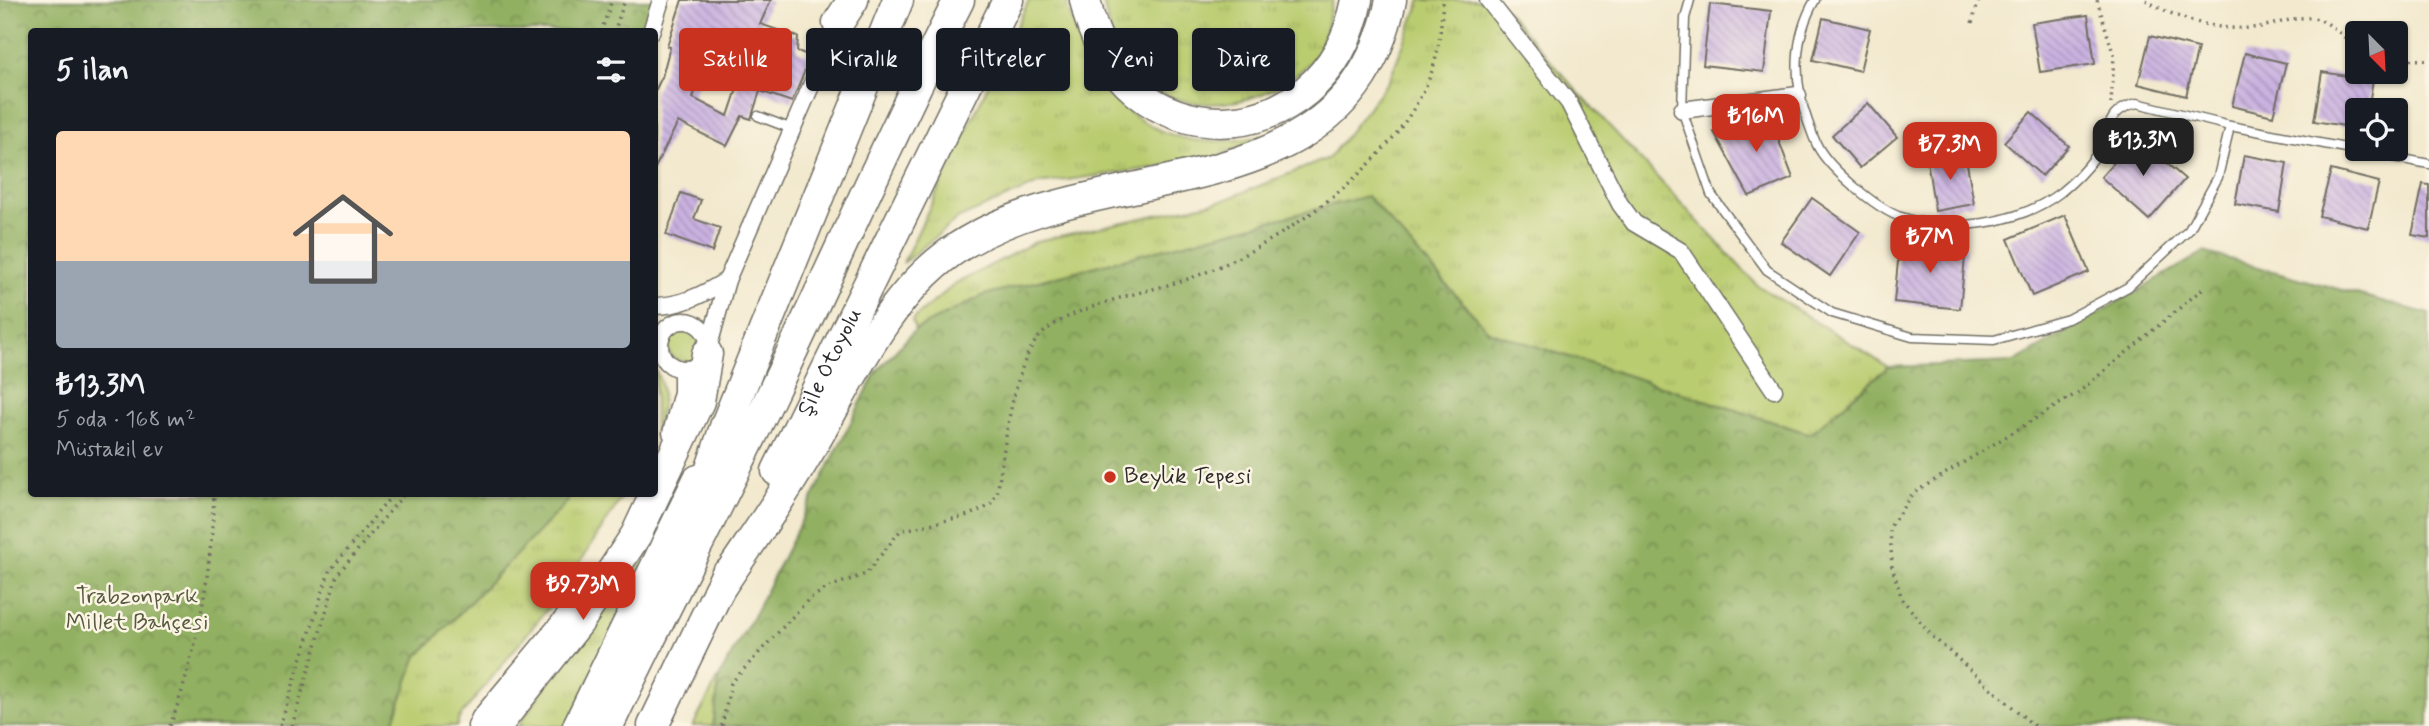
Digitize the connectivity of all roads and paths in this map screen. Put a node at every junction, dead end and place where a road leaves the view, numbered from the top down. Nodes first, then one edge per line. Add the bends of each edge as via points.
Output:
1 (612, 0) edge
2 (625, 0) edge
3 (661, 0) edge
4 (898, 0) edge
5 (917, 0) edge
6 (959, 0) edge
7 (1008, 0) edge
8 (1085, 0) edge
9 (1357, 0) edge
10 (1391, 0) edge
11 (1443, 0) edge
12 (1488, 0) edge
13 (1690, 0) edge
14 (1815, 0) edge
15 (1979, 0) edge
16 (2097, 0) edge
17 (2146, 0) edge
18 (846, 8) edge
19 (1972, 23) dead end
20 (602, 28) edge
21 (615, 28) edge
22 (652, 28) edge
23 (2345, 37) edge
24 (2408, 59) edge
25 (2429, 60) edge
26 (1798, 95) junction
27 (1682, 110) junction
28 (758, 116) dead end
29 (849, 120) junction
30 (2110, 121) junction
31 (2231, 126) junction
32 (792, 129) junction
33 (2429, 164) edge
34 (727, 280) junction
35 (2206, 286) dead end
36 (658, 306) edge
37 (663, 330) edge
38 (708, 350) junction
39 (682, 369) junction
40 (1774, 390) dead end
41 (725, 427) junction
42 (658, 459) edge
43 (658, 488) edge
44 (214, 497) edge
45 (391, 497) edge
46 (402, 497) edge
47 (640, 497) edge
48 (654, 497) edge
49 (718, 591) junction
50 (667, 601) junction
51 (170, 726) edge
52 (280, 726) edge
53 (292, 726) edge
54 (476, 726) edge
55 (496, 726) edge
56 (578, 726) edge
57 (608, 726) edge
58 (653, 726) edge
59 (722, 726) edge
60 (2034, 726) edge

1 - 20 path
2 - 21 path
3 - 22 street
4 - 29 highway
5 - 29 highway
6 - 50 highway, Şile Otoyolu via 899,117 770,399
7 - 49 highway, Şile Otoyolu
8 - 9 highway via 1098,43 1126,84 1176,116 1213,123 1248,119 1313,86 1338,56
10 - 49 highway via 1370,65 1346,98 1319,124 1278,148 1230,167 1069,201 1016,217 949,254 922,279 865,352 805,459
11 - 59 path via 1433,69 1413,111 1361,173 1303,220 1244,254 1192,277 1075,314 1039,336 1023,362 997,494 989,506 900,531 866,574 808,599 731,682
12 - 40 street via 1569,103 1620,204 1634,223 1681,251
13 - 27 lane via 1685,18
14 - 26 lane via 1805,16 1797,61
15 - 19 path
16 - 30 path via 2115,56
17 - 23 path via 2198,23 2233,27 2314,18
18 - 32 street
24 - 25 path
26 - 27 street
26 - 30 lane via 1819,149 1852,185 1897,215 1954,225 2008,219 2060,192 2095,157
27 - 31 lane via 1710,194 1767,270 1832,313 1912,337 1994,340 2068,319 2128,287 2189,230 2218,177
28 - 32 lane
29 - 41 highway
30 - 31 lane via 2122,106 2137,103
31 - 33 lane
32 - 34 street
34 - 36 street via 699,297
34 - 37 street
34 - 38 street
35 - 60 path via 2079,392 1912,494 1890,527 1892,567 1902,599 1933,637
37 - 38 street via 682,321 697,325 704,330
37 - 39 street via 663,357
38 - 39 street via 697,366
38 - 43 highway via 699,401
39 - 42 street via 682,392 672,430
41 - 50 highway
41 - 56 highway
44 - 51 path via 200,628
45 - 52 path via 329,572
46 - 53 path via 337,575
47 - 54 street via 596,578
48 - 55 highway via 636,535 578,623
49 - 58 highway, Şile Otoyolu
50 - 57 highway, Şile Otoyolu

